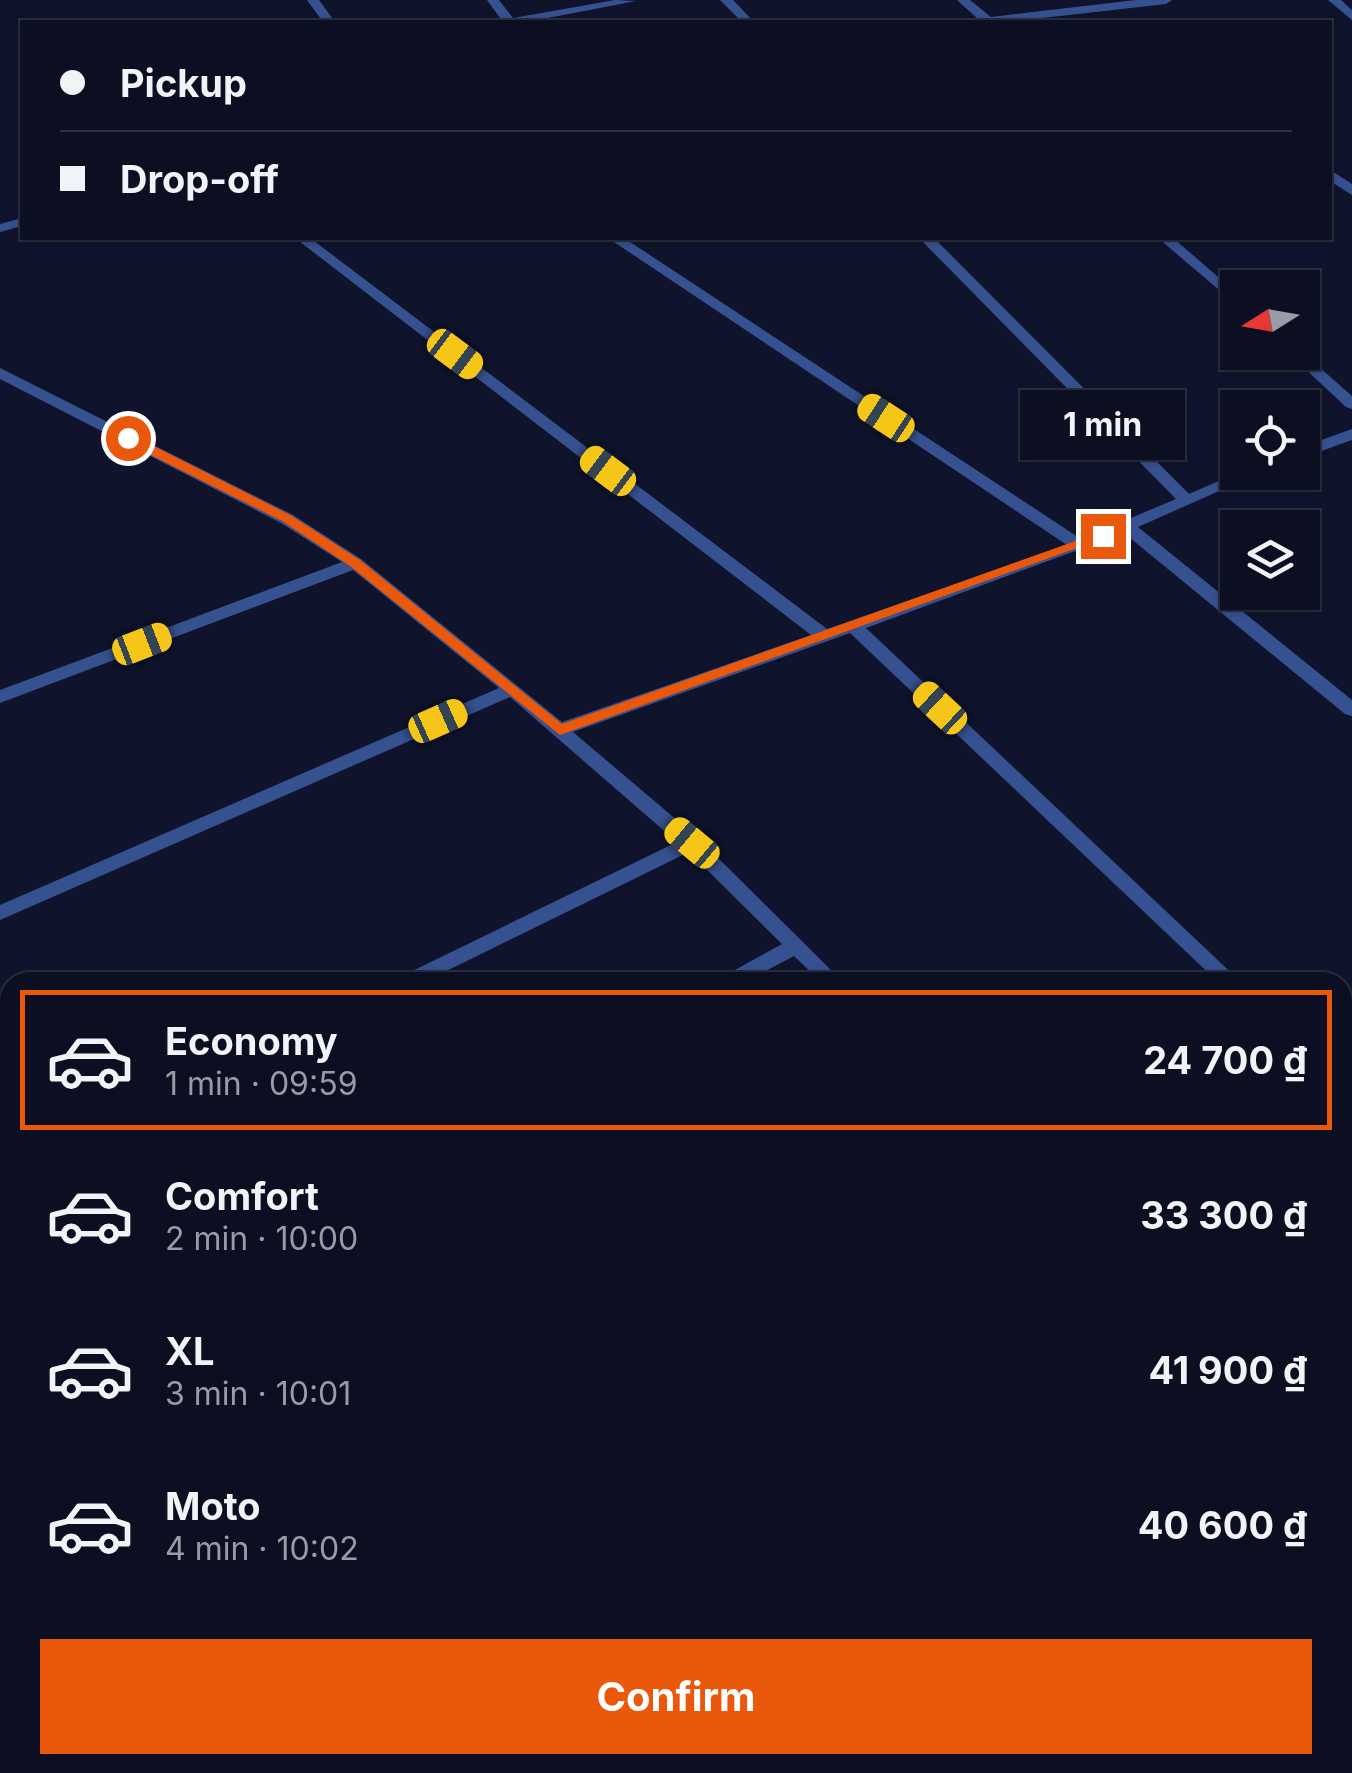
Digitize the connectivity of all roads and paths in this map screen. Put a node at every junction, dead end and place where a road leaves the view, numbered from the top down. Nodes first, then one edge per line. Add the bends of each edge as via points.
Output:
1 (492, 0) edge
2 (726, 0) edge
3 (963, 0) edge
4 (1166, 0) edge
5 (1334, 0) edge
6 (630, 1) edge
7 (1118, 6) junction
8 (1352, 16) edge
9 (507, 20) edge
10 (521, 20) edge
11 (746, 20) edge
12 (987, 20) edge
13 (1005, 20) edge
14 (1136, 20) edge
15 (1332, 176) edge
16 (1352, 191) edge
17 (305, 240) edge
18 (618, 240) edge
19 (928, 240) edge
20 (1167, 240) edge
21 (1220, 286) edge
22 (1314, 370) edge
23 (0, 373) edge
24 (1352, 404) edge
25 (1352, 434) edge
26 (1320, 447) edge
27 (1220, 486) edge
28 (1186, 500) junction
29 (1126, 526) junction
30 (1080, 546) junction
31 (355, 563) junction
32 (853, 626) junction
33 (823, 635) junction
34 (512, 689) junction
35 (0, 697) edge
36 (1352, 710) edge
37 (560, 730) junction
38 (692, 843) junction
39 (0, 913) edge
40 (795, 946) junction
41 (428, 972) edge
42 (747, 972) edge
43 (823, 972) edge
44 (1220, 972) edge

1 - 9 street
2 - 11 street
3 - 12 street
4 - 7 street
5 - 8 street
6 - 10 street
7 - 13 street
7 - 14 street
15 - 16 street
17 - 33 street
18 - 30 street
19 - 28 street
20 - 21 street
22 - 24 street
23 - 31 street via 287,518
25 - 26 street
27 - 28 street
28 - 29 street
29 - 30 street
29 - 36 street
30 - 32 street
31 - 34 street
31 - 35 street
32 - 33 street
32 - 44 street
33 - 37 street
34 - 37 street
34 - 39 street
37 - 38 street
38 - 40 street
38 - 41 street
40 - 42 street
40 - 43 street

